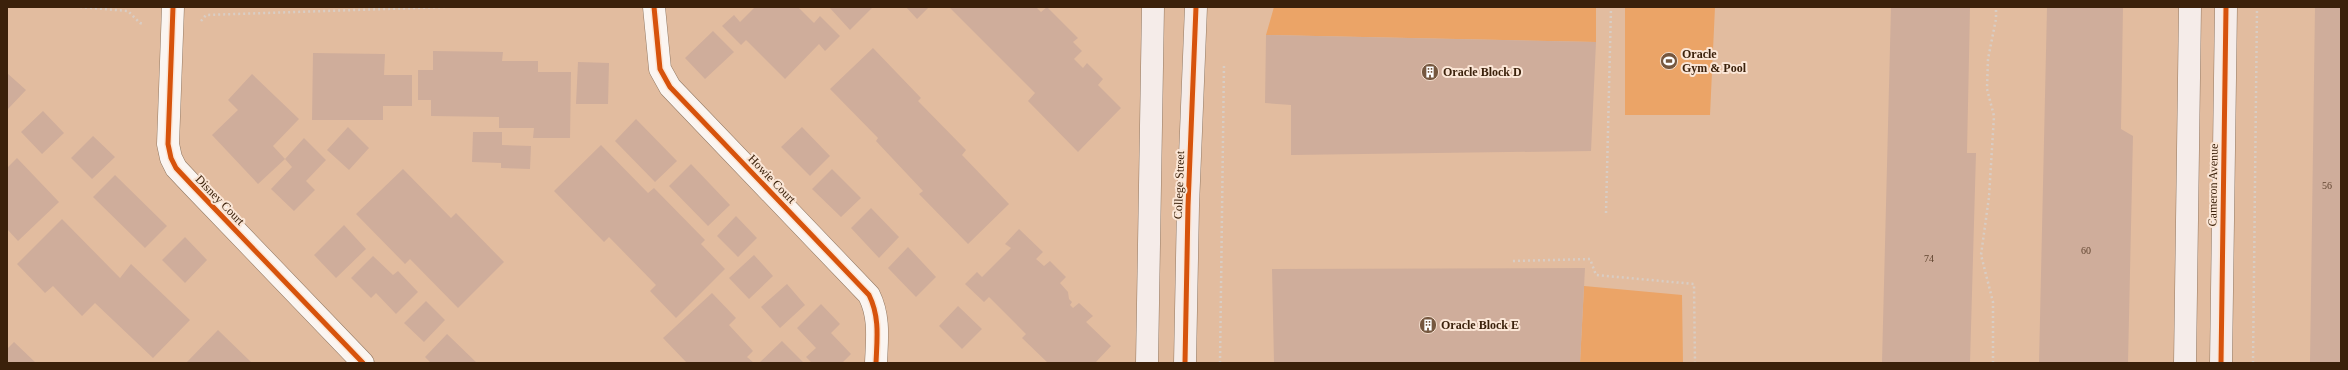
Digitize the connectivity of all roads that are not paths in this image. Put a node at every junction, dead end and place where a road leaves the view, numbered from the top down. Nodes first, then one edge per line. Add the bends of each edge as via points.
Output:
1 (173, 7) edge
2 (654, 7) edge
3 (1153, 7) edge
4 (1196, 7) edge
5 (2190, 7) edge
6 (2226, 7) edge
7 (363, 363) edge
8 (876, 363) edge
9 (1147, 363) edge
10 (1185, 363) edge
11 (2185, 363) edge
12 (2221, 363) edge

1 - 7 street, Disney Court via 168,144 176,168
2 - 8 street, Howie Court via 660,69 670,87 869,295 876,312
3 - 9 street
4 - 10 street, College Street
5 - 11 street
6 - 12 street, Cameron Avenue

